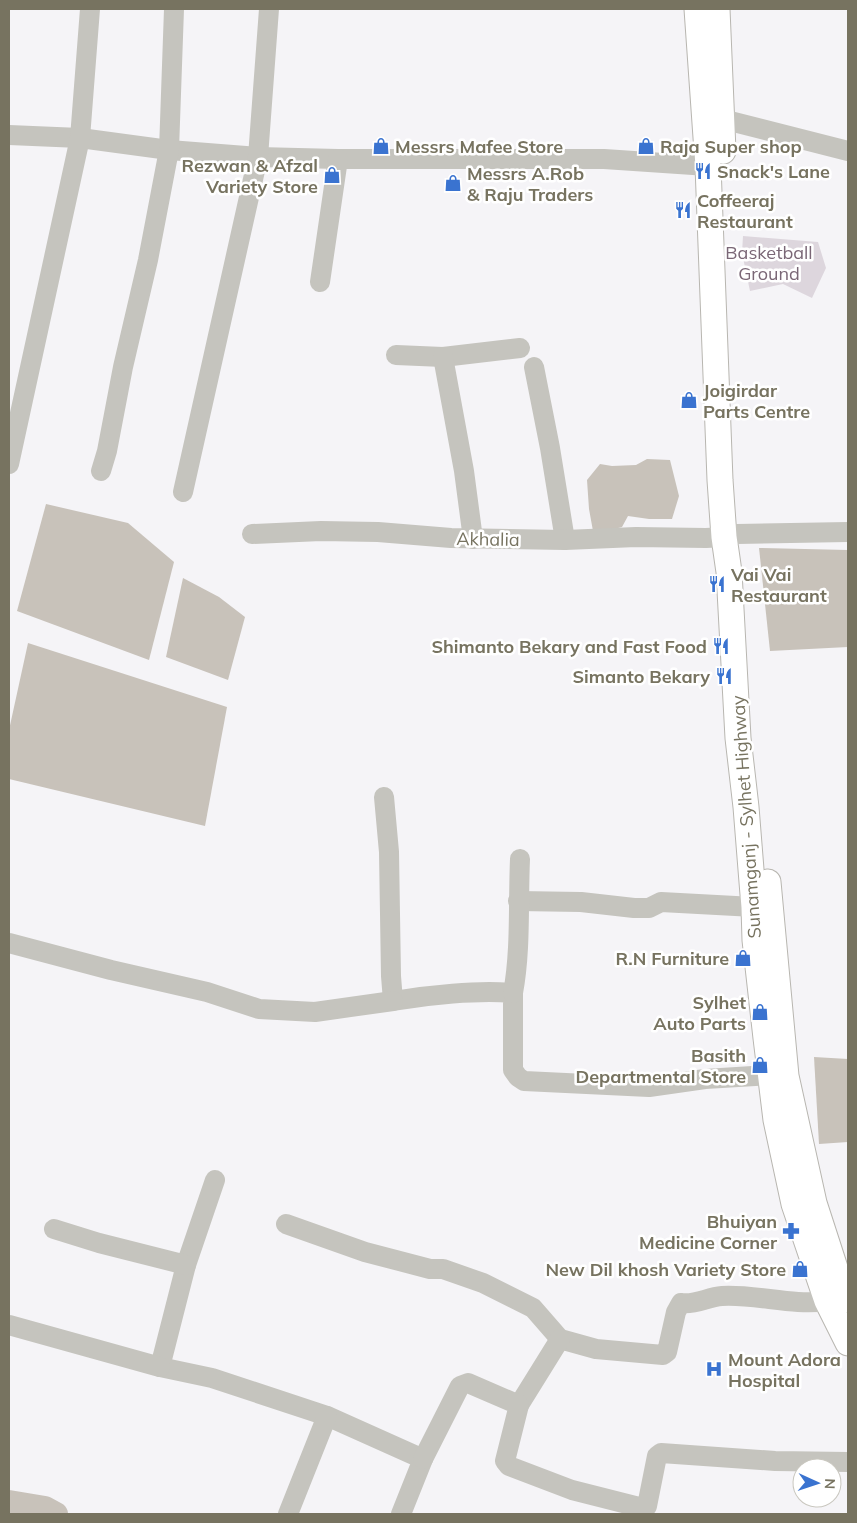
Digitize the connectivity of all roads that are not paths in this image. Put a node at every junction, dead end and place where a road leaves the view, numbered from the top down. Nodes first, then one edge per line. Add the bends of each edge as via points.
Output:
1 (90, 9) edge
2 (174, 9) edge
3 (269, 9) edge
4 (697, 9) edge
5 (717, 9) edge
6 (722, 119) junction
7 (9, 135) edge
8 (80, 138) junction
9 (169, 150) junction
10 (848, 151) edge
11 (258, 157) junction
12 (338, 159) junction
13 (708, 166) junction
14 (320, 282) dead end
15 (520, 348) dead end
16 (396, 355) dead end
17 (443, 357) junction
18 (534, 366) dead end
19 (9, 464) edge
20 (101, 471) dead end
21 (183, 492) dead end
22 (848, 532) edge
23 (252, 534) dead end
24 (731, 535) junction
25 (473, 539) junction
26 (565, 540) junction
27 (384, 797) dead end
28 (520, 859) dead end
29 (518, 901) junction
30 (754, 907) junction
31 (9, 943) edge
32 (513, 993) junction
33 (393, 1001) junction
34 (770, 1075) junction
35 (215, 1180) dead end
36 (286, 1224) dead end
37 (54, 1230) dead end
38 (186, 1266) junction
39 (837, 1301) edge
40 (9, 1325) edge
41 (560, 1339) junction
42 (848, 1343) edge
43 (160, 1367) junction
44 (519, 1406) junction
45 (327, 1416) junction
46 (423, 1459) junction
47 (848, 1462) edge
48 (288, 1514) edge
49 (401, 1514) edge

1 - 8 street
2 - 9 street
3 - 11 street
4 - 13 main road, Sunamganj - Sylhet Highway
5 - 6 main road, Sunamganj - Sylhet Highway
6 - 10 street
6 - 24 main road, Sunamganj - Sylhet Highway
7 - 8 street
8 - 9 street
8 - 19 street
9 - 11 street
9 - 20 street
11 - 12 street
11 - 21 street
12 - 13 street via 604,159
12 - 14 street
13 - 24 main road, Sunamganj - Sylhet Highway via 720,480
15 - 17 street
16 - 17 street
17 - 25 street
18 - 26 street
22 - 24 street, Akhalia
23 - 25 street, Akhalia via 368,532
24 - 26 street, Akhalia
24 - 30 main road, Sunamganj - Sylhet Highway via 729,572 738,738
24 - 39 main road, Sunamganj - Sylhet Highway via 786,1076 814,1203 836,1271
25 - 26 street, Akhalia
27 - 33 street via 390,852
28 - 29 street
29 - 30 street via 581,902 634,908 649,908 661,902
29 - 32 street
30 - 34 main road, Sunamganj - Sylhet Highway
31 - 33 street via 207,992 260,1009 315,1012
32 - 33 street via 472,993
32 - 34 street via 513,1070 524,1081 649,1088 705,1079
34 - 39 main road, Sunamganj - Sylhet Highway via 794,1204
35 - 38 street
36 - 41 street via 365,1252 430,1269 443,1269 483,1283 533,1308
37 - 38 street
38 - 43 street
39 - 41 street via 811,1303 721,1296 681,1304 676,1312 667,1352 663,1355 596,1349
39 - 42 main road, Sunamganj - Sylhet Highway
40 - 43 street
41 - 44 street
43 - 45 street via 212,1378
44 - 46 street via 468,1383 463,1384
44 - 47 street via 506,1461 510,1466 572,1490 642,1508 646,1506 657,1456 661,1453 775,1461
45 - 46 street
45 - 48 street
46 - 49 street

